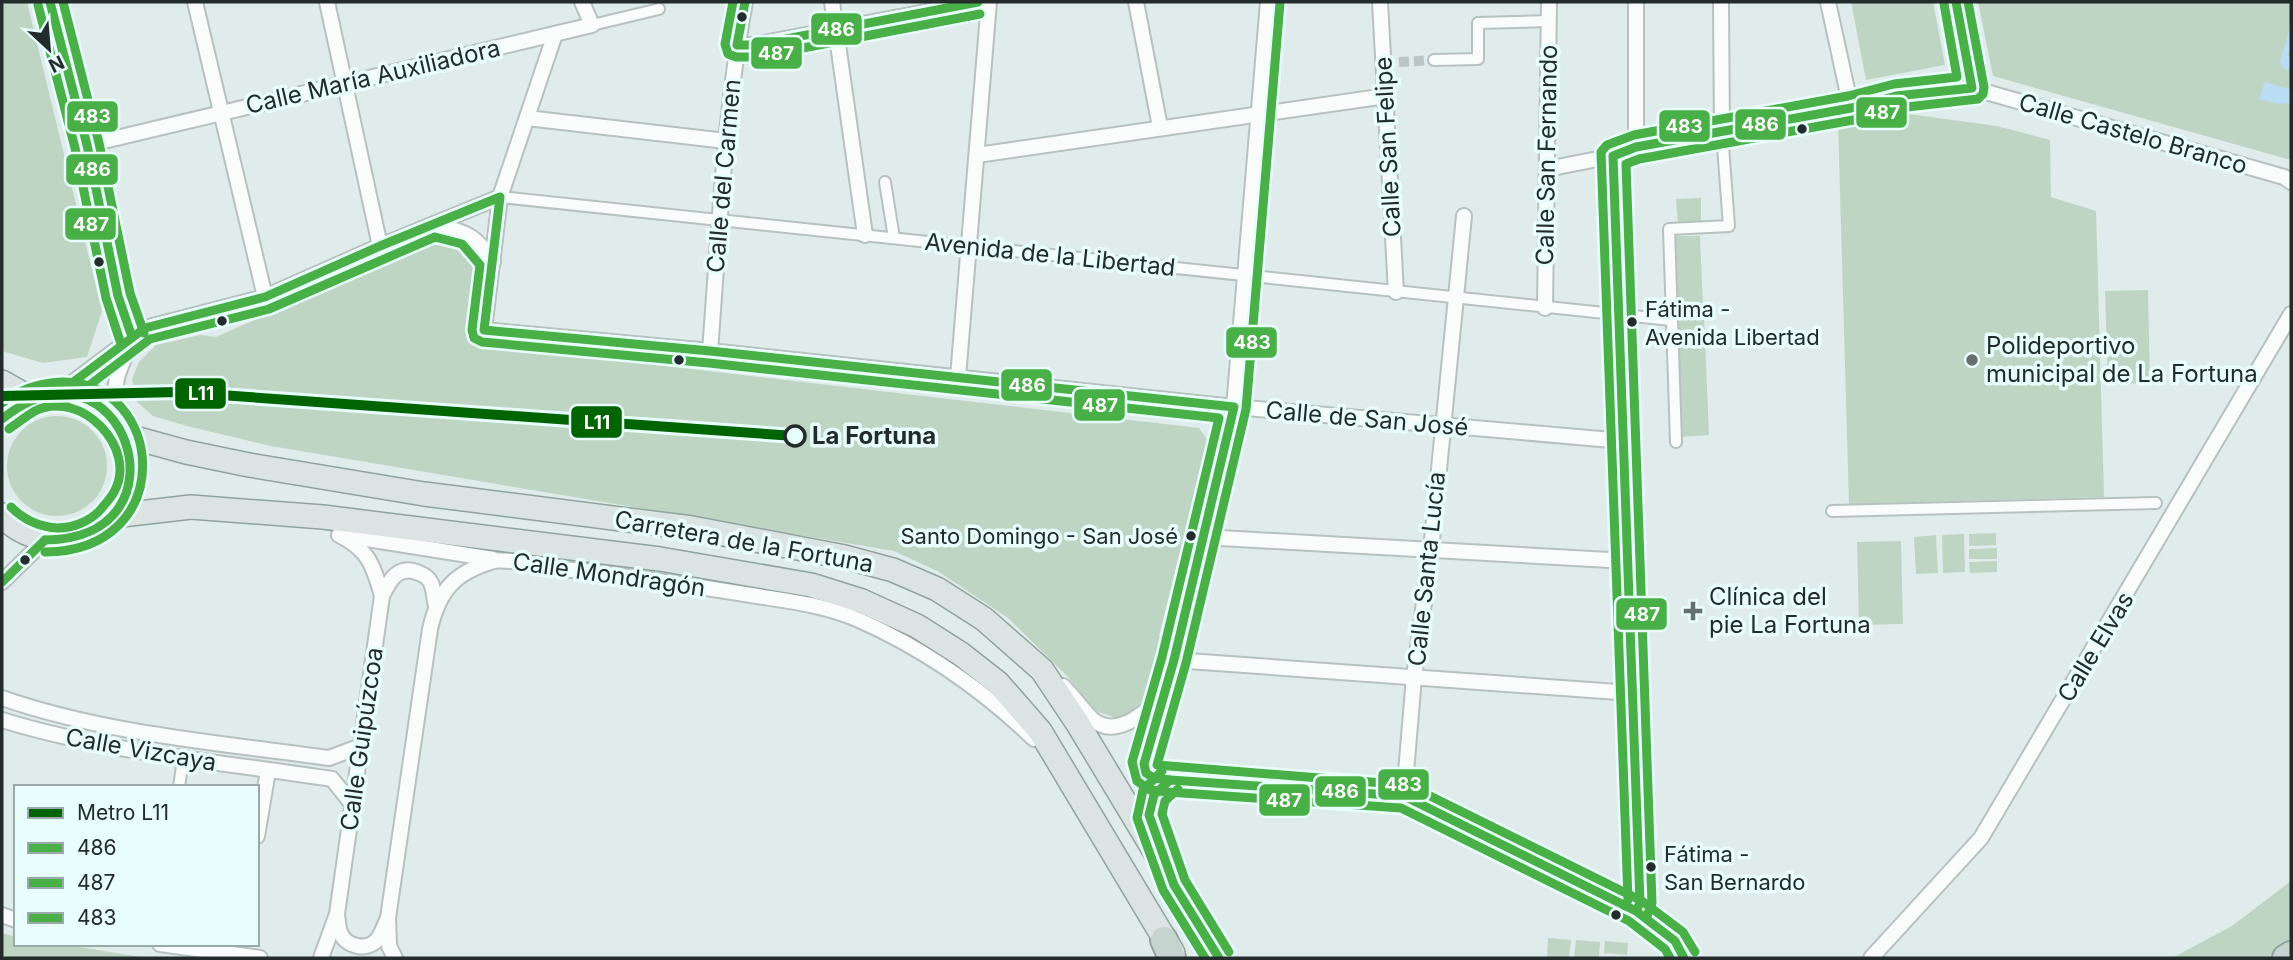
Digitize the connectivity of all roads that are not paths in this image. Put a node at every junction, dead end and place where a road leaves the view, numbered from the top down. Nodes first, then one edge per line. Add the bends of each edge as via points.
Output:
1 (50, 2) edge
2 (195, 2) edge
3 (327, 2) edge
4 (582, 2) edge
5 (745, 2) edge
6 (832, 2) edge
7 (978, 2) edge
8 (989, 2) edge
9 (1136, 2) edge
10 (1268, 2) edge
11 (1380, 2) edge
12 (1549, 2) edge
13 (1636, 2) edge
14 (1721, 2) edge
15 (1828, 2) edge
16 (1956, 2) edge
17 (659, 9) dead end
18 (1549, 21) junction
19 (592, 26) junction
20 (836, 29) junction
21 (555, 34) junction
22 (737, 45) junction
23 (1434, 61) tunnel mouth
24 (345, 84) junction
25 (1972, 88) junction
26 (1387, 96) junction
27 (1851, 108) junction
28 (221, 113) junction
29 (1257, 114) junction
30 (527, 118) junction
31 (1160, 127) junction
32 (1722, 133) junction
33 (726, 141) junction
34 (87, 145) junction
35 (1636, 147) junction
36 (976, 155) junction
37 (1613, 156) junction
38 (1547, 169) junction
39 (885, 182) dead end
40 (2291, 182) edge
41 (500, 197) junction
42 (1464, 216) dead end
43 (720, 219) junction
44 (434, 224) junction
45 (865, 235) junction
46 (894, 238) junction
47 (380, 246) junction
48 (971, 246) junction
49 (493, 262) junction
50 (1244, 277) junction
51 (1396, 292) junction
52 (265, 297) junction
53 (1456, 299) junction
54 (1545, 308) junction
55 (1619, 314) junction
56 (2291, 314) edge
57 (1671, 320) junction
58 (132, 337) junction
59 (710, 351) junction
60 (958, 377) junction
61 (2, 382) edge
62 (41, 395) junction
63 (1234, 407) junction
64 (110, 414) junction
65 (2, 419) edge
66 (1442, 426) junction
67 (124, 435) junction
68 (1623, 441) junction
69 (1676, 442) dead end
70 (2156, 503) dead end
71 (1832, 511) dead end
72 (2, 515) edge
73 (113, 516) junction
74 (323, 517) junction
75 (339, 535) junction
76 (1203, 537) junction
77 (46, 540) junction
78 (1431, 550) junction
79 (498, 560) junction
80 (1627, 561) junction
81 (2, 582) edge
82 (382, 596) junction
83 (436, 606) junction
84 (1174, 660) junction
85 (1042, 670) junction
86 (1414, 677) junction
87 (1632, 694) junction
88 (1165, 695) junction
89 (2, 698) edge
90 (2, 720) edge
91 (361, 746) junction
92 (183, 759) junction
93 (1064, 768) junction
94 (268, 771) junction
95 (1170, 780) junction
96 (179, 785) edge
97 (1404, 796) junction
98 (352, 804) junction
99 (259, 824) edge
100 (1174, 885) junction
101 (1636, 911) junction
102 (337, 914) junction
103 (388, 918) junction
104 (186, 946) edge
105 (239, 950) edge
106 (1171, 952) edge
107 (2291, 955) edge
108 (260, 958) edge
109 (321, 958) edge
110 (396, 958) edge
111 (1219, 958) edge
112 (1684, 958) edge
113 (1871, 958) edge
114 (2286, 958) edge

1 - 34 street
2 - 28 street
3 - 24 street
4 - 19 street
5 - 22 street, Calle del Carmen
6 - 20 street
7 - 20 street
8 - 36 street
9 - 31 street
10 - 29 street
11 - 26 street, Calle San Felipe
12 - 18 street, Calle San Fernando
13 - 35 street
14 - 32 street
15 - 27 street
16 - 25 street
17 - 19 street, Calle María Auxiliadora
18 - 23 street via 1478,23 1478,59
18 - 38 street, Calle San Fernando
19 - 21 street, Calle María Auxiliadora
20 - 22 street
20 - 45 street
21 - 24 street, Calle María Auxiliadora
21 - 30 street
22 - 33 street, Calle del Carmen
24 - 28 street, Calle María Auxiliadora
24 - 47 street
25 - 27 street, Calle Castelo Branco via 1891,96
25 - 40 street, Calle Castelo Branco
26 - 29 street
26 - 51 street, Calle San Felipe
27 - 32 street, Calle Castelo Branco
28 - 34 street, Calle María Auxiliadora
28 - 52 street
29 - 31 street
29 - 50 street
30 - 33 street
30 - 41 street
31 - 36 street
32 - 35 street, Calle Castelo Branco
32 - 57 street via 1729,226 1669,229
33 - 43 street, Calle del Carmen
34 - 58 street via 118,296
35 - 37 street, Calle Castelo Branco
36 - 48 street
37 - 38 street, Calle Castelo Branco
37 - 55 street
38 - 54 street, Calle San Fernando
39 - 46 street
41 - 43 street, Avenida de la Libertad
41 - 44 street, Avenida de la Libertad
41 - 49 street
42 - 53 street, Calle Santa Lucía
43 - 45 street, Avenida de la Libertad
43 - 59 street, Calle del Carmen
44 - 47 street, Avenida de la Libertad
44 - 49 street via 468,233
45 - 46 street, Avenida de la Libertad
46 - 48 street, Avenida de la Libertad
47 - 52 street, Avenida de la Libertad
48 - 50 street, Avenida de la Libertad
48 - 60 street
49 - 59 street, Calle de San José via 484,330
50 - 51 street, Avenida de la Libertad
50 - 63 street
51 - 53 street, Avenida de la Libertad
52 - 58 street, Avenida de la Libertad via 145,328
53 - 54 street, Avenida de la Libertad
53 - 66 street, Calle Santa Lucía
54 - 55 street, Avenida de la Libertad
55 - 57 street, Avenida de la Libertad
55 - 68 street
56 - 113 street, Calle Elvas via 1981,838
57 - 69 street
58 - 62 street, Avenida de la Libertad via 72,383
58 - 64 street
59 - 60 street, Calle de San José
60 - 63 street, Calle de San José
61 - 62 main road
62 - 64 main road via 73,394
62 - 65 main road via 13,408
63 - 66 street, Calle de San José
63 - 76 street
64 - 67 main road
66 - 68 street, Calle de San José
66 - 78 street, Calle Santa Lucía
67 - 73 main road via 131,455 131,477
67 - 85 main road, Carretera de la Fortuna via 197,454 424,494 692,528 857,560 937,589 984,620
68 - 80 street
70 - 71 street
72 - 77 main road via 26,534
73 - 74 main road, Carretera de la Fortuna via 191,507
73 - 77 main road via 70,540
74 - 75 street, Calle Guipúzcoa
74 - 93 main road, Carretera de la Fortuna via 660,559 811,585 862,601 917,626 998,683 1040,731
75 - 79 street
75 - 82 street, Calle Guipúzcoa via 358,545 373,565
76 - 78 street
76 - 84 street
77 - 81 street
78 - 80 street
78 - 86 street, Calle Santa Lucía
79 - 83 street, Calle Mondragón via 461,575
79 - 93 street, Calle Mondragón via 657,580 809,605 857,619 905,642 971,685
80 - 87 street
82 - 83 street via 390,579 400,570 411,569 431,583
82 - 91 street, Calle Guipúzcoa
83 - 103 street, Calle Mondragón
84 - 86 street
84 - 88 street
85 - 88 street via 1103,725 1136,718
85 - 100 main road, Carretera de la Fortuna
86 - 87 street
86 - 97 street, Calle Santa Lucía
87 - 101 street via 1640,903
88 - 95 street via 1144,764 1146,774
89 - 91 street, Calle Vizcaya via 34,710 113,727 329,758
90 - 92 street, Calle Vizcaya via 107,747
91 - 98 street, Calle Guipúzcoa
92 - 94 street, Calle Vizcaya
92 - 96 street
93 - 106 main road, Carretera de la Fortuna
94 - 98 street, Calle Vizcaya via 332,779
94 - 99 street
95 - 97 street
95 - 100 street via 1154,795 1149,815
97 - 101 street
98 - 102 street, Calle Guipúzcoa
100 - 111 main road, Carretera de la Fortuna
101 - 112 street via 1675,941
102 - 103 street via 340,933 360,947 378,939
102 - 109 street, Calle Guipúzcoa
103 - 110 street, Calle Mondragón via 389,946
104 - 105 street
105 - 108 street
107 - 114 highway

